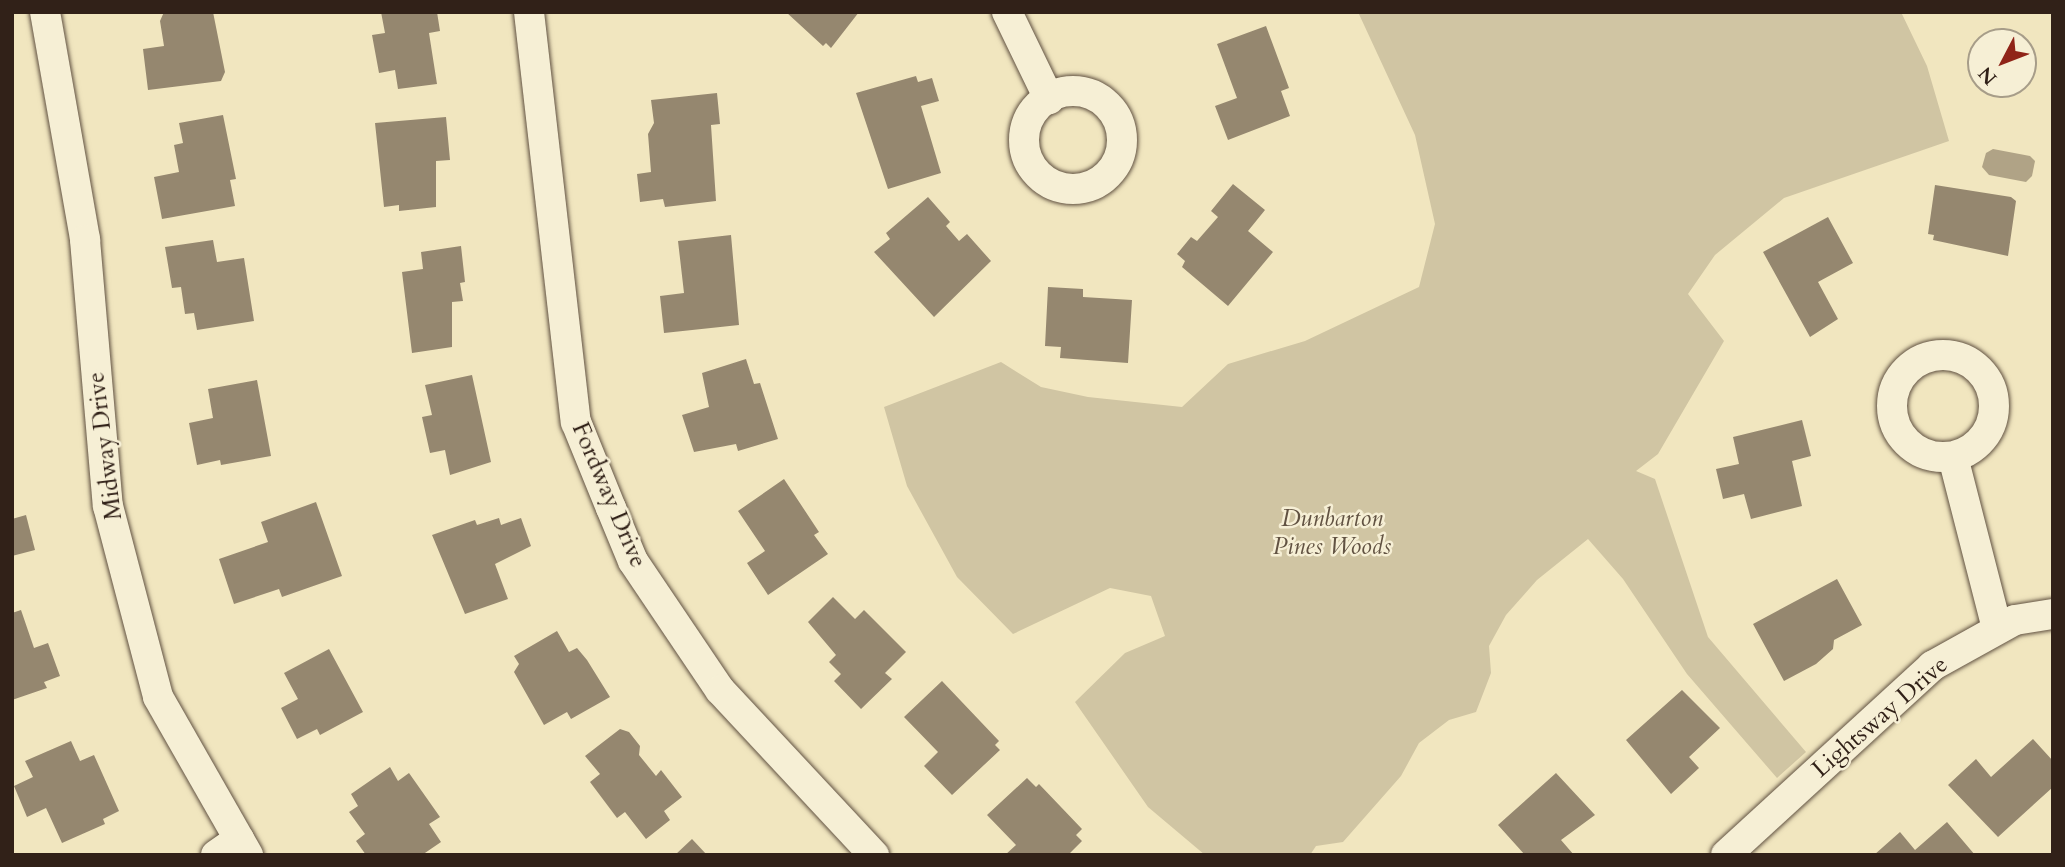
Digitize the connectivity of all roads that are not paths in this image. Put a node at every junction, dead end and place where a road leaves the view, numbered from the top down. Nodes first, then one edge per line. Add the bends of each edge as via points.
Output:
1 (45, 12) edge
2 (528, 12) edge
3 (1007, 12) edge
4 (1049, 99) dead end
5 (1953, 457) dead end
6 (2053, 614) edge
7 (1997, 628) junction
8 (234, 849) edge
9 (874, 855) edge
10 (1726, 855) edge

1 - 8 street, Midway Drive via 85,240 108,506 158,697
2 - 9 street, Fordway Drive via 574,410 611,508 633,561 720,690
3 - 4 street
5 - 7 street
6 - 7 street, Lightsway Drive
7 - 10 street, Lightsway Drive via 1932,666

